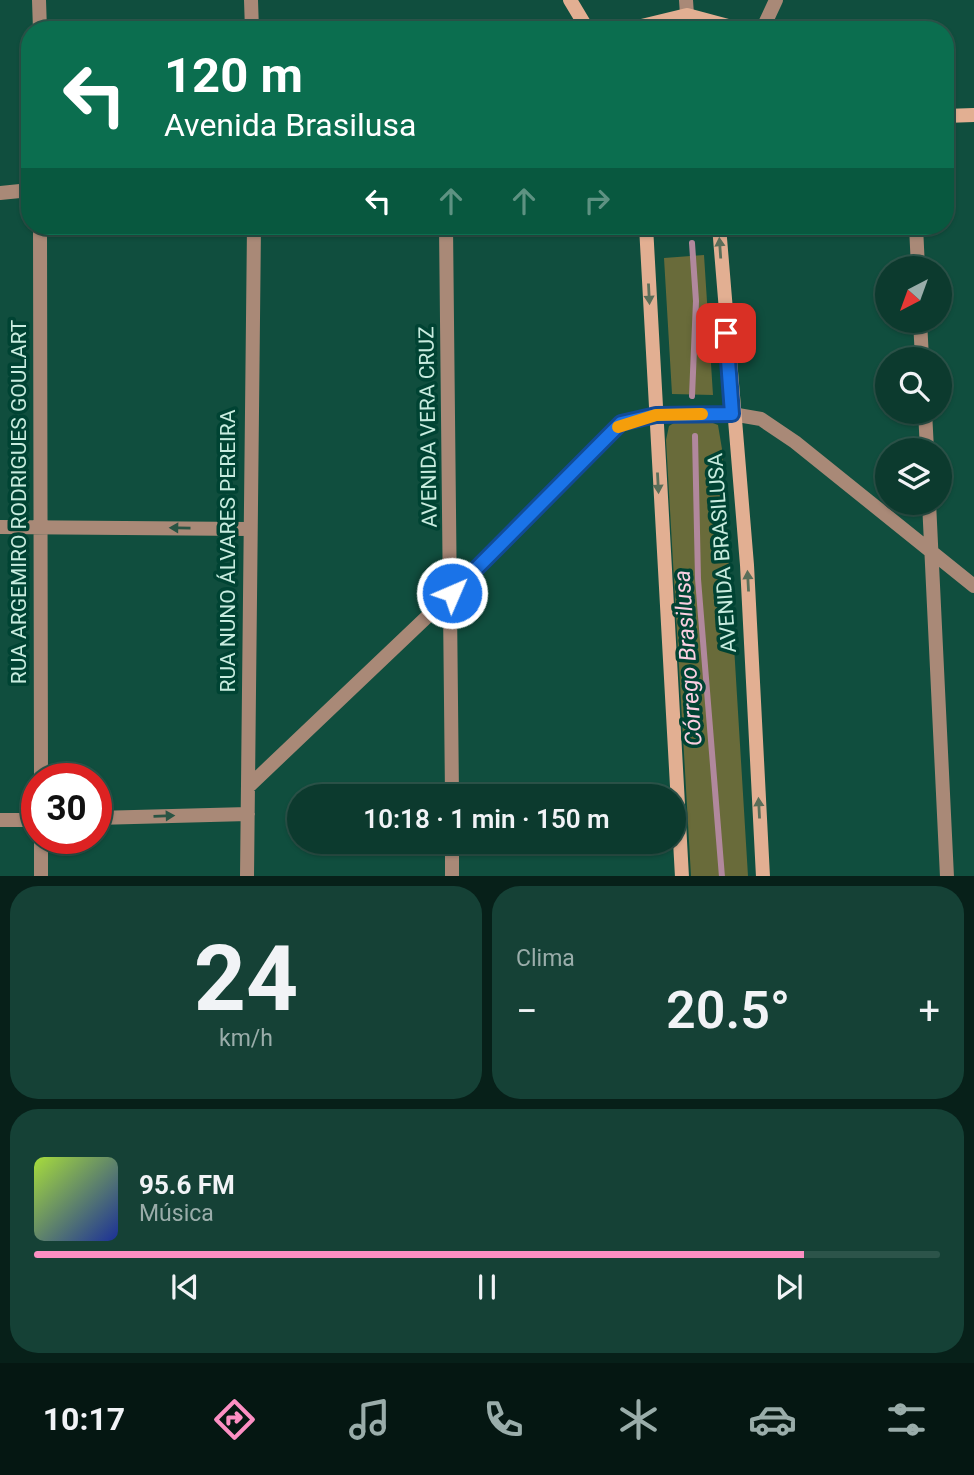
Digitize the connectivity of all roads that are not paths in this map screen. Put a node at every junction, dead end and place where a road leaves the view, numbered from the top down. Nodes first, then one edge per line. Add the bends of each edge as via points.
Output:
1 (39, 0) edge
2 (251, 0) edge
3 (570, 0) edge
4 (776, 0) edge
5 (687, 7) edge
6 (40, 21) edge
7 (252, 21) edge
8 (583, 21) edge
9 (649, 21) edge
10 (721, 21) edge
11 (766, 21) edge
12 (974, 115) edge
13 (954, 116) edge
14 (21, 191) edge
15 (0, 193) edge
16 (40, 235) edge
17 (254, 235) edge
18 (446, 235) edge
19 (646, 235) edge
20 (720, 235) edge
21 (916, 235) edge
22 (917, 256) edge
23 (732, 414) junction
24 (656, 415) junction
25 (930, 515) edge
26 (0, 527) edge
27 (40, 527) junction
28 (248, 529) junction
29 (932, 551) junction
30 (974, 586) edge
31 (452, 593) junction
32 (41, 763) edge
33 (452, 784) edge
34 (248, 788) junction
35 (248, 814) junction
36 (112, 818) edge
37 (0, 820) edge
38 (21, 820) edge
39 (41, 854) edge
40 (452, 854) edge
41 (41, 876) edge
42 (247, 876) edge
43 (452, 876) edge
44 (682, 876) edge
45 (763, 876) edge
46 (947, 876) edge

1 - 6 street
2 - 7 street
3 - 8 street
4 - 11 street
5 - 9 street
5 - 10 street
12 - 13 street
14 - 15 street
16 - 27 street, RUA ARGEMIRO RODRIGUES GOULART
17 - 28 street, RUA NUNO ÁLVARES PEREIRA
18 - 31 street, AVENIDA VERA CRUZ
19 -> 24 street
23 -> 20 street, AVENIDA BRASILUSA
21 - 22 street
23 - 24 street
23 - 29 street via 761,419
45 -> 23 street, AVENIDA BRASILUSA via 747,565
24 - 31 street via 621,423
24 -> 44 street
25 - 29 street
26 - 27 street
28 -> 27 street
27 - 32 street, RUA ARGEMIRO RODRIGUES GOULART
28 - 34 street, RUA NUNO ÁLVARES PEREIRA
29 - 30 street
29 - 46 street
31 - 33 street, AVENIDA VERA CRUZ
31 - 34 street
34 - 35 street, RUA NUNO ÁLVARES PEREIRA
36 -> 35 street
35 - 42 street, RUA NUNO ÁLVARES PEREIRA
37 - 38 street
39 - 41 street
40 - 43 street

